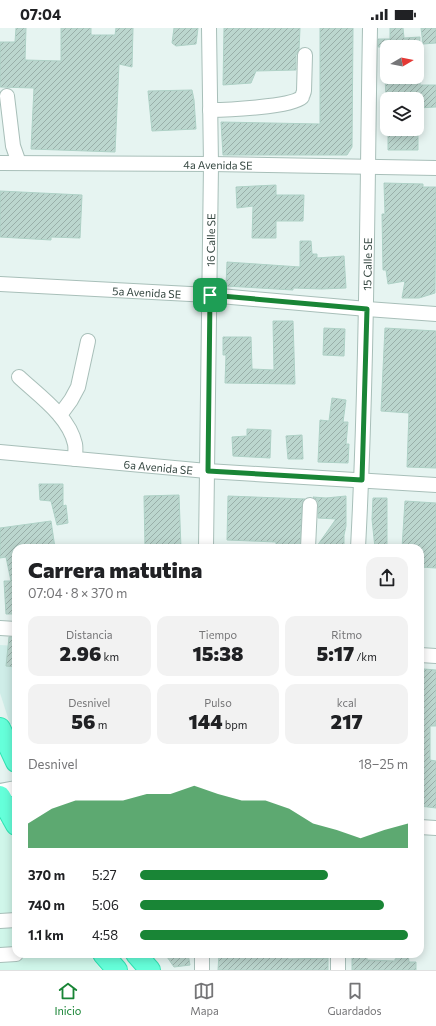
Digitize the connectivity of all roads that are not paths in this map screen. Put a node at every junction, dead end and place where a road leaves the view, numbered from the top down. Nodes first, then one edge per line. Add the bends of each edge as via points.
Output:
1 (209, 28) edge
2 (370, 28) edge
3 (305, 55) dead end
4 (6, 96) dead end
5 (210, 110) junction
6 (0, 163) edge
7 (19, 163) junction
8 (211, 164) junction
9 (368, 167) junction
10 (436, 168) edge
11 (0, 284) edge
12 (210, 295) junction
13 (367, 309) junction
14 (436, 314) edge
15 (88, 340) dead end
16 (19, 377) dead end
17 (60, 415) junction
18 (0, 452) edge
19 (76, 459) junction
20 (208, 471) junction
21 (362, 480) junction
22 (436, 485) edge
23 (310, 505) dead end
24 (206, 544) edge
25 (308, 544) edge
26 (358, 544) edge
27 (0, 628) edge
28 (12, 629) edge
29 (424, 655) edge
30 (436, 656) edge
31 (0, 728) edge
32 (12, 754) edge
33 (12, 789) edge
34 (0, 791) edge
35 (0, 796) edge
36 (10, 816) edge
37 (424, 827) edge
38 (436, 828) edge
39 (12, 920) edge
40 (0, 921) edge
41 (12, 954) edge
42 (0, 955) edge
43 (106, 958) edge
44 (140, 958) edge
45 (202, 958) edge
46 (338, 958) edge
47 (117, 970) edge
48 (150, 970) edge
49 (202, 970) edge
50 (338, 970) edge

1 - 5 street, 16 Calle SE
2 - 9 street, 15 Calle SE
3 - 5 street via 302,97 261,108
4 - 7 street via 13,146
5 - 8 street, 16 Calle SE
6 - 7 street, 4a Avenida SE
7 - 8 street, 4a Avenida SE
8 - 9 street, 4a Avenida SE
8 - 12 street, 16 Calle SE
9 - 10 street, 4a Avenida SE
9 - 13 street, 15 Calle SE
11 - 12 street, 5a Avenida SE
12 - 13 street, 5a Avenida SE
12 - 20 street, 16 Calle SE
13 - 14 street, 5a Avenida SE
13 - 21 street, 15 Calle SE
15 - 17 street via 78,387
16 - 17 street
17 - 19 street via 73,437
18 - 19 street, 6a Avenida SE
19 - 20 street, 6a Avenida SE
20 - 21 street, 6a Avenida SE
20 - 24 street, 16 Calle SE
21 - 22 street, 6a Avenida SE
21 - 26 street, 15 Calle SE
23 - 25 street
27 - 28 street
29 - 30 street
31 - 32 highway
33 - 34 street
35 - 36 highway
37 - 38 street
39 - 40 street
41 - 42 street
43 - 47 highway
44 - 48 highway
45 - 49 street
46 - 50 street

